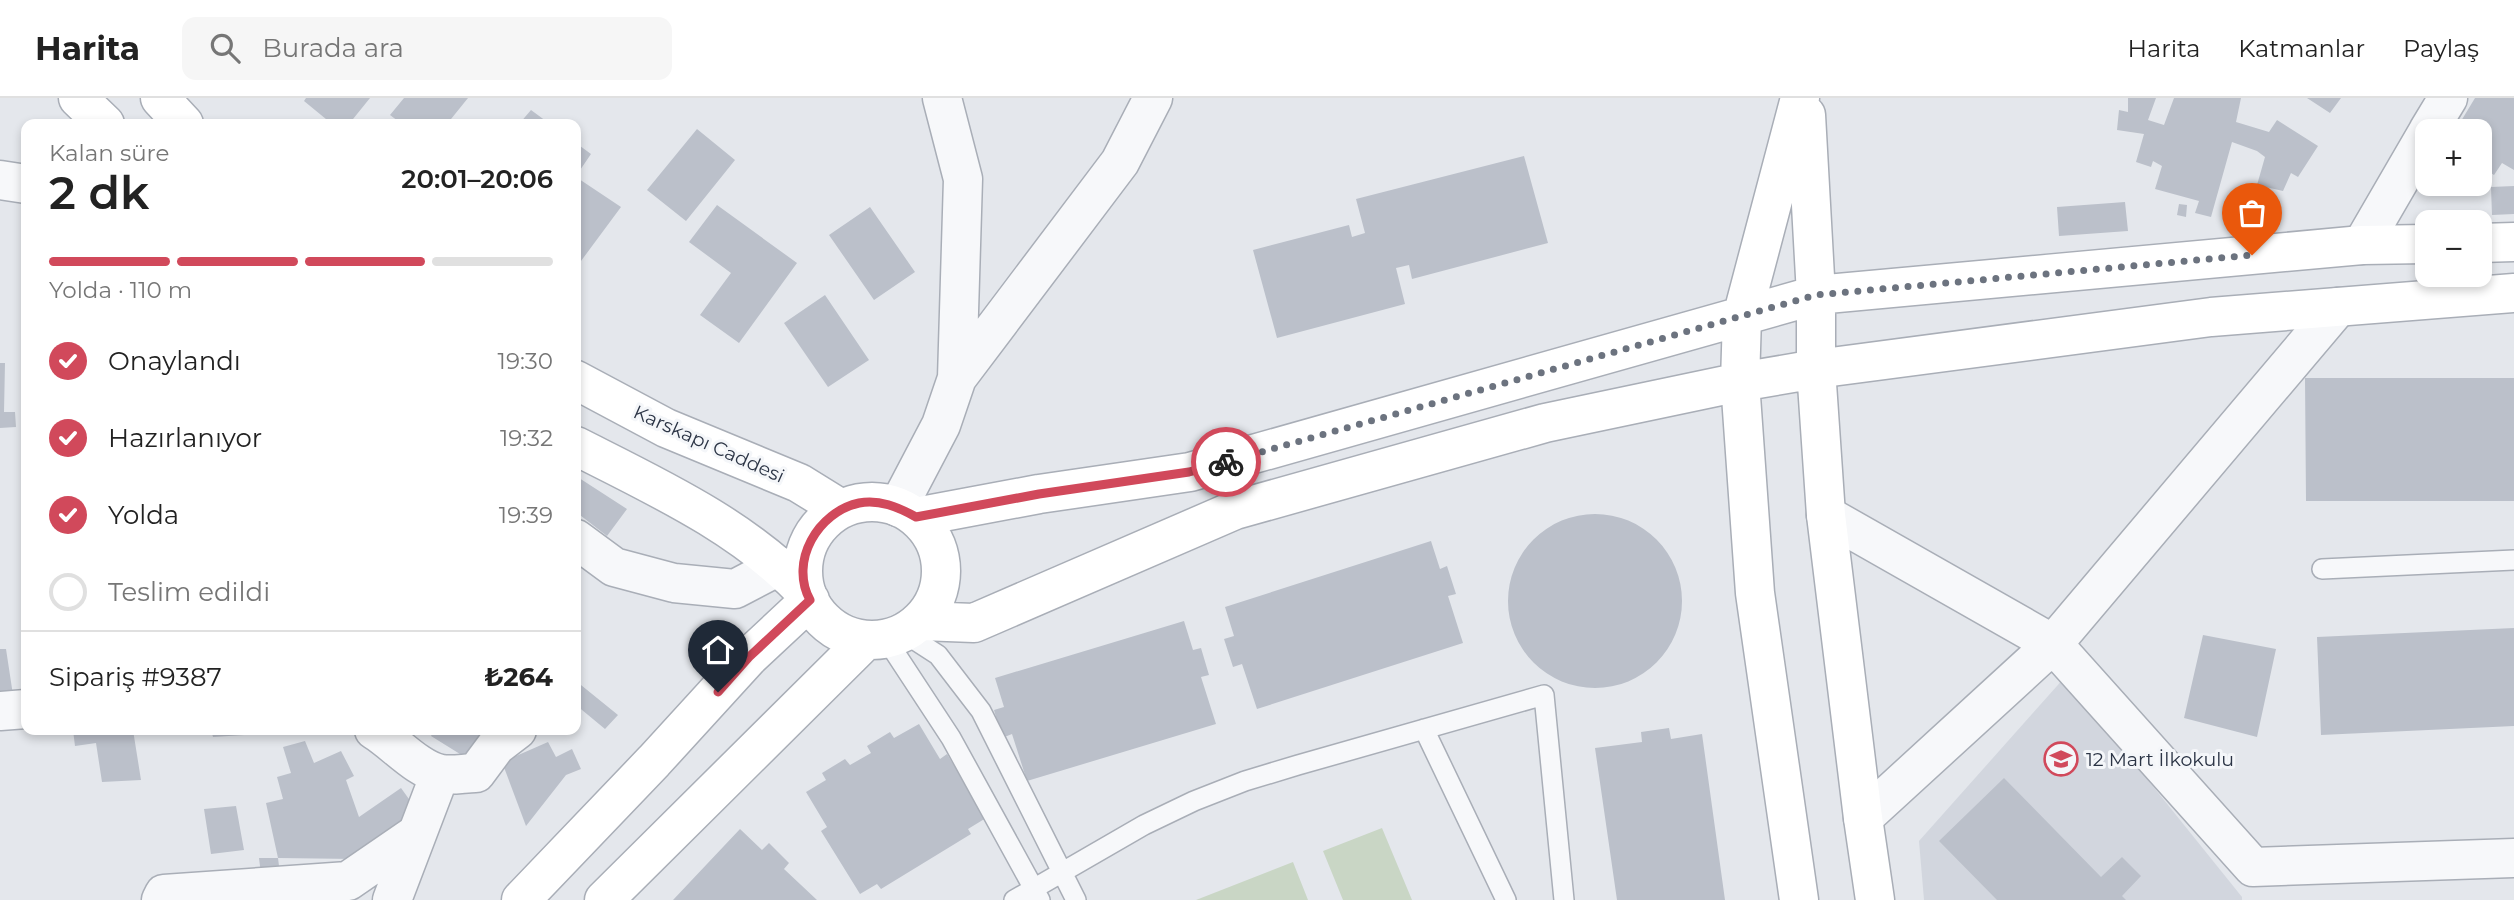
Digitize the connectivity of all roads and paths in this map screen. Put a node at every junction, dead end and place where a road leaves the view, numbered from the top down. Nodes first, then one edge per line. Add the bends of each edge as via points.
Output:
1 (78, 98) edge
2 (160, 98) edge
3 (942, 98) edge
4 (1153, 98) edge
5 (1800, 98) edge
6 (1805, 98) edge
7 (2448, 98) edge
8 (100, 119) edge
9 (179, 119) edge
10 (2436, 119) edge
11 (2415, 154) edge
12 (0, 180) edge
13 (21, 183) edge
14 (2514, 242) edge
15 (2492, 243) edge
16 (2415, 244) edge
17 (2362, 245) junction
18 (2514, 293) edge
19 (1816, 295) junction
20 (2338, 307) junction
21 (1742, 317) junction
22 (1816, 369) junction
23 (957, 378) junction
24 (1740, 382) junction
25 (581, 383) edge
26 (581, 449) edge
27 (841, 509) junction
28 (907, 512) junction
29 (1826, 515) junction
30 (581, 543) edge
31 (2514, 560) edge
32 (779, 566) junction
33 (2322, 569) dead end
34 (808, 597) junction
35 (894, 633) junction
36 (2053, 644) junction
37 (21, 709) edge
38 (0, 711) edge
39 (1424, 729) junction
40 (383, 735) edge
41 (510, 735) edge
42 (440, 774) junction
43 (1863, 818) junction
44 (415, 835) junction
45 (2514, 858) edge
46 (1063, 872) junction
47 (355, 890) edge
48 (1038, 894) edge
49 (161, 900) edge
50 (392, 900) edge
51 (521, 900) edge
52 (604, 900) edge
53 (1014, 900) edge
54 (1076, 900) edge
55 (1506, 900) edge
56 (1564, 900) edge
57 (1799, 900) edge
58 (1875, 900) edge

1 - 8 main road
2 - 9 main road
3 - 23 street via 963,179
4 - 23 street via 1120,162
5 - 21 main road
6 - 19 main road
7 - 10 street
11 - 17 street
12 - 13 street
14 - 15 main road
16 - 17 main road
17 - 19 main road
18 - 20 main road
19 - 21 main road
19 - 22 main road
20 - 22 main road via 2211,317
20 - 36 street
21 - 24 main road
21 - 28 main road via 1189,472
22 - 24 main road
22 - 29 main road
23 - 28 street
24 - 35 main road via 1545,423 1235,510 974,624
24 - 57 main road via 1755,593
25 - 27 main road, Karskapı Caddesi via 666,428 799,484
26 - 32 main road via 699,511
27 - 28 main road via 879,502
27 - 34 main road via 812,536 803,575
28 - 35 main road via 929,531 938,549 940,588 933,606
29 - 36 street
29 - 43 main road
30 - 32 street via 614,567 674,583 735,589
31 - 33 lane
32 - 34 main road
34 - 35 main road via 830,625 847,635
34 - 51 main road
35 - 46 lane via 938,655 981,711
35 - 48 lane
35 - 52 main road
36 - 43 street
36 - 45 street via 2253,867
37 - 38 street
39 - 46 lane via 1245,781 1194,801
39 - 55 lane
39 - 56 lane via 1544,695
40 - 42 street
41 - 42 street via 475,773
42 - 44 street
43 - 58 main road
44 - 47 street
44 - 50 street
46 - 48 lane
46 - 54 lane
47 - 49 street via 164,894
48 - 53 lane

